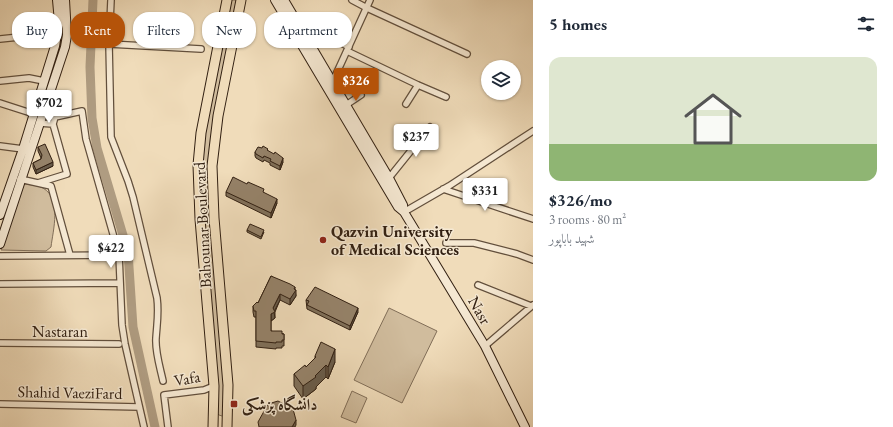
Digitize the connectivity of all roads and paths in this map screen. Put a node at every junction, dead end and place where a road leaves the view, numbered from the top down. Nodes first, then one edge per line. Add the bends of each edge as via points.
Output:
1 (57, 0) edge
2 (65, 0) edge
3 (111, 0) edge
4 (241, 0) edge
5 (275, 0) edge
6 (284, 0) edge
7 (352, 0) edge
8 (370, 0) edge
9 (225, 3) edge
10 (367, 8) junction
11 (58, 12) edge
12 (110, 12) edge
13 (12, 38) edge
14 (0, 39) edge
15 (125, 45) edge
16 (54, 48) edge
17 (109, 48) edge
18 (201, 49) dead end
19 (348, 49) junction
20 (467, 54) dead end
21 (0, 81) edge
22 (44, 81) junction
23 (333, 81) junction
24 (418, 85) junction
25 (361, 95) dead end
26 (446, 97) dead end
27 (0, 103) edge
28 (406, 104) dead end
29 (346, 105) junction
30 (34, 114) junction
31 (39, 123) junction
32 (53, 124) junction
33 (430, 127) dead end
34 (533, 131) edge
35 (0, 146) edge
36 (23, 149) junction
37 (389, 178) junction
38 (20, 179) junction
39 (38, 183) junction
40 (443, 189) junction
41 (3, 198) edge
42 (404, 212) junction
43 (0, 215) edge
44 (533, 219) edge
45 (1, 234) edge
46 (446, 243) dead end
47 (0, 244) edge
48 (70, 255) junction
49 (0, 256) edge
50 (119, 256) junction
51 (533, 260) edge
52 (120, 283) junction
53 (0, 284) edge
54 (478, 285) dead end
55 (532, 306) edge
56 (0, 343) edge
57 (119, 344) dead end
58 (485, 346) junction
59 (163, 381) dead end
60 (214, 391) junction
61 (228, 395) junction
62 (0, 404) edge
63 (139, 407) junction
64 (144, 427) edge
65 (168, 427) edge
66 (213, 427) edge
67 (227, 427) edge
68 (525, 427) edge

1 - 11 street
2 - 31 street via 65,46
3 - 12 street
4 - 61 main road, Bahounar Boulevard via 219,110 212,166
5 - 42 street, Nasr via 398,207
6 - 23 street, Nasr
7 - 10 street
8 - 10 street
9 - 60 main road, Bahounar Boulevard via 201,133 198,165
10 - 19 street
10 - 20 street
13 - 14 street
15 - 18 street
16 - 22 street
17 - 59 street via 111,138 130,187 158,298 156,347
19 - 23 street
19 - 24 street
21 - 22 street via 29,78
22 - 30 street
23 - 29 street, Nasr
24 - 26 street
24 - 28 street
25 - 29 street
27 - 30 street
29 - 37 street, Nasr
30 - 36 street
31 - 32 street
31 - 38 street
32 - 39 street via 67,174
32 - 50 street via 56,117 82,111 86,139
33 - 37 street
34 - 40 street
35 - 36 street
36 - 41 street
37 - 42 street, Nasr
38 - 39 street
38 - 45 street
39 - 48 street via 51,186
40 - 42 street
40 - 44 street
41 - 43 street
42 - 58 street, Nasr
45 - 47 street
46 - 51 street via 474,243
48 - 49 street
48 - 50 street
50 - 52 street
52 - 53 street
52 - 63 street via 122,325
54 - 55 street
55 - 58 street
56 - 57 street, Nastaran
58 - 68 street, Nasr
60 - 61 main road via 217,413 222,416
60 - 65 street, Vafa via 164,395
60 - 66 main road, Bahounar Boulevard
61 - 67 main road, Bahounar Boulevard
62 - 63 street, Shahid VaeziFard
63 - 64 street

